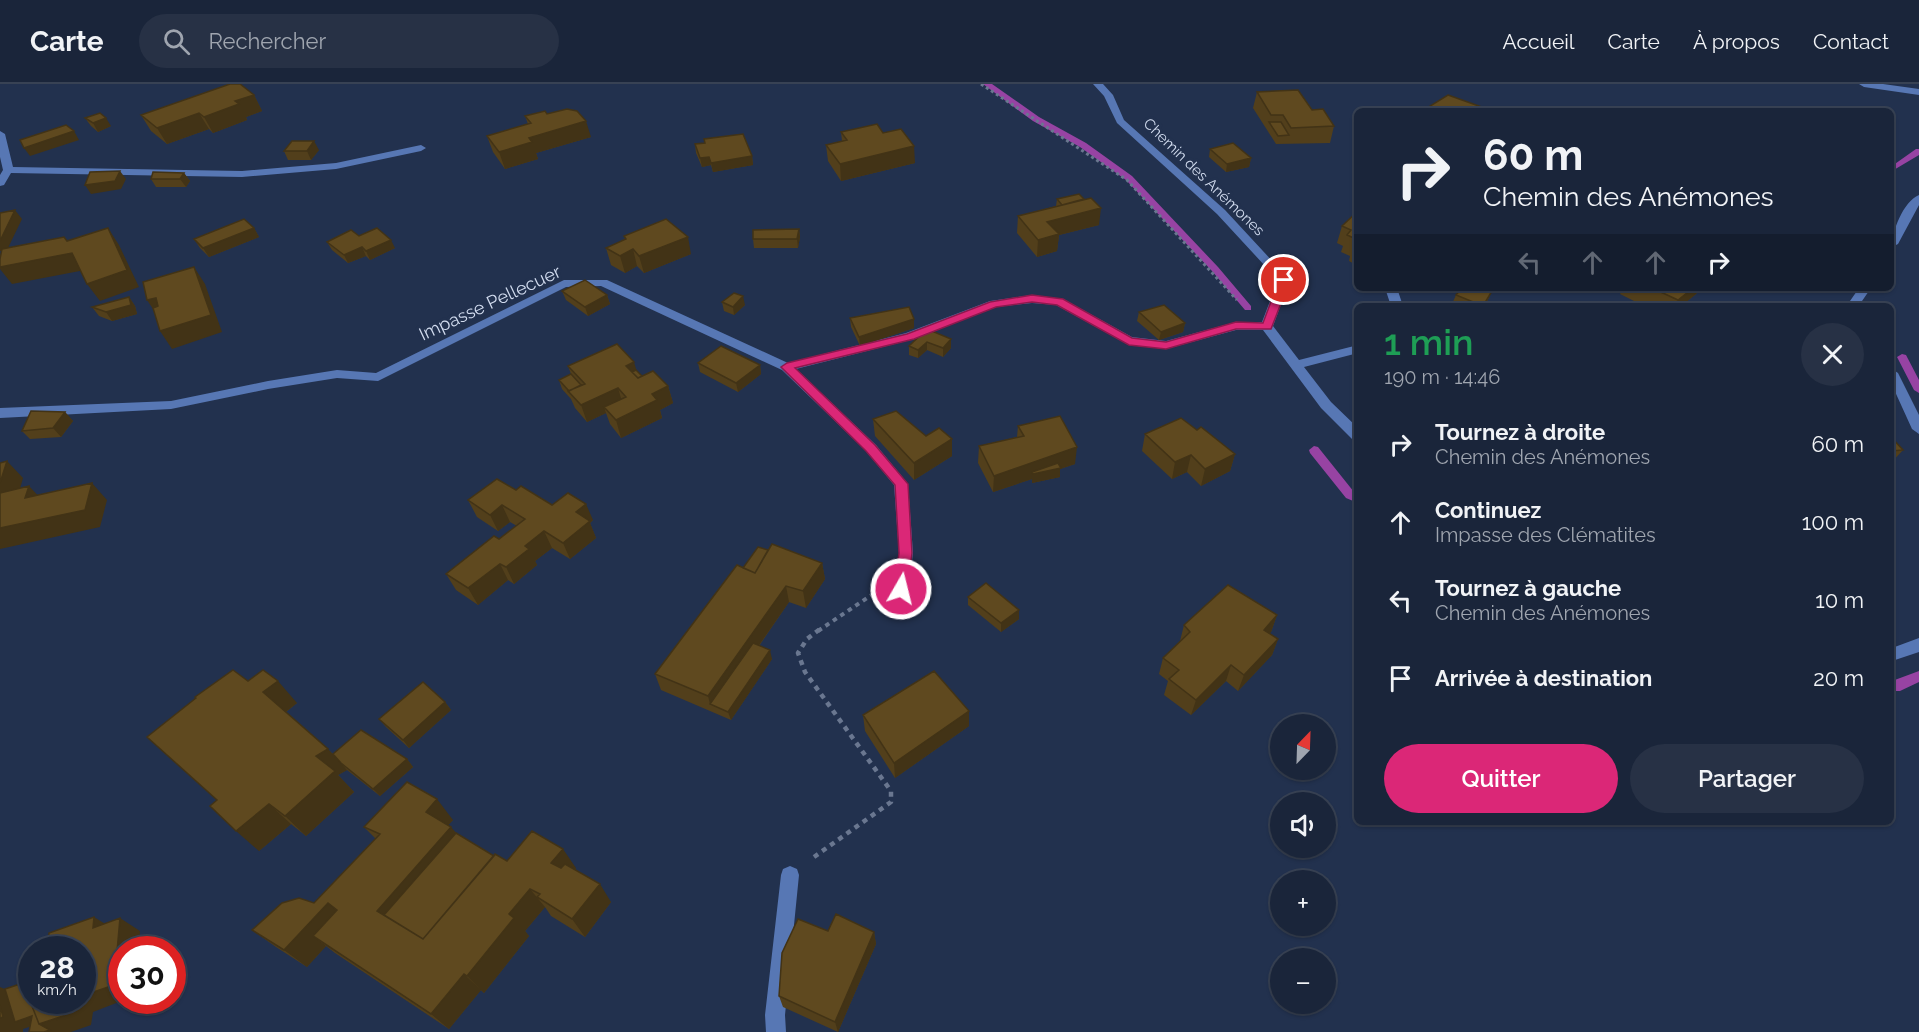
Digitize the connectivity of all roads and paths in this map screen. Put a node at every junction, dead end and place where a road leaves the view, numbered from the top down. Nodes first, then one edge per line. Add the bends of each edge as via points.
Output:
1 (981, 84) edge
2 (1098, 84) edge
3 (1864, 84) edge
4 (1919, 92) edge
5 (0, 134) edge
6 (421, 148) dead end
7 (8, 170) junction
8 (0, 183) edge
9 (1919, 198) edge
10 (1894, 240) edge
11 (1267, 326) junction
12 (1354, 350) edge
13 (1295, 365) junction
14 (787, 367) junction
15 (1894, 377) edge
16 (0, 413) edge
17 (1919, 429) edge
18 (1354, 433) edge
19 (901, 589) joint
20 (1919, 645) edge
21 (1894, 654) edge
22 (790, 875) joint
23 (776, 1032) edge

1 - 11 path via 1127,180 1235,298
2 - 11 street, Chemin des Anémones via 1120,121 1221,212 1284,280
3 - 4 street
5 - 7 street
6 - 7 street via 336,166 242,174
7 - 8 street
9 - 10 street
11 - 13 street
11 - 14 street via 1236,326 1166,345 1129,341 1059,302 1032,299 994,304 910,336
12 - 13 street
13 - 18 street
14 - 16 street, Impasse Pellecuer via 603,282 564,284 378,376 337,374 171,405
14 - 19 street, Impasse Pellecuer via 871,448 901,484 906,553
15 - 17 street
19 - 22 path via 867,596 807,639 798,653 804,672 891,791 891,802
20 - 21 street
22 - 23 street

